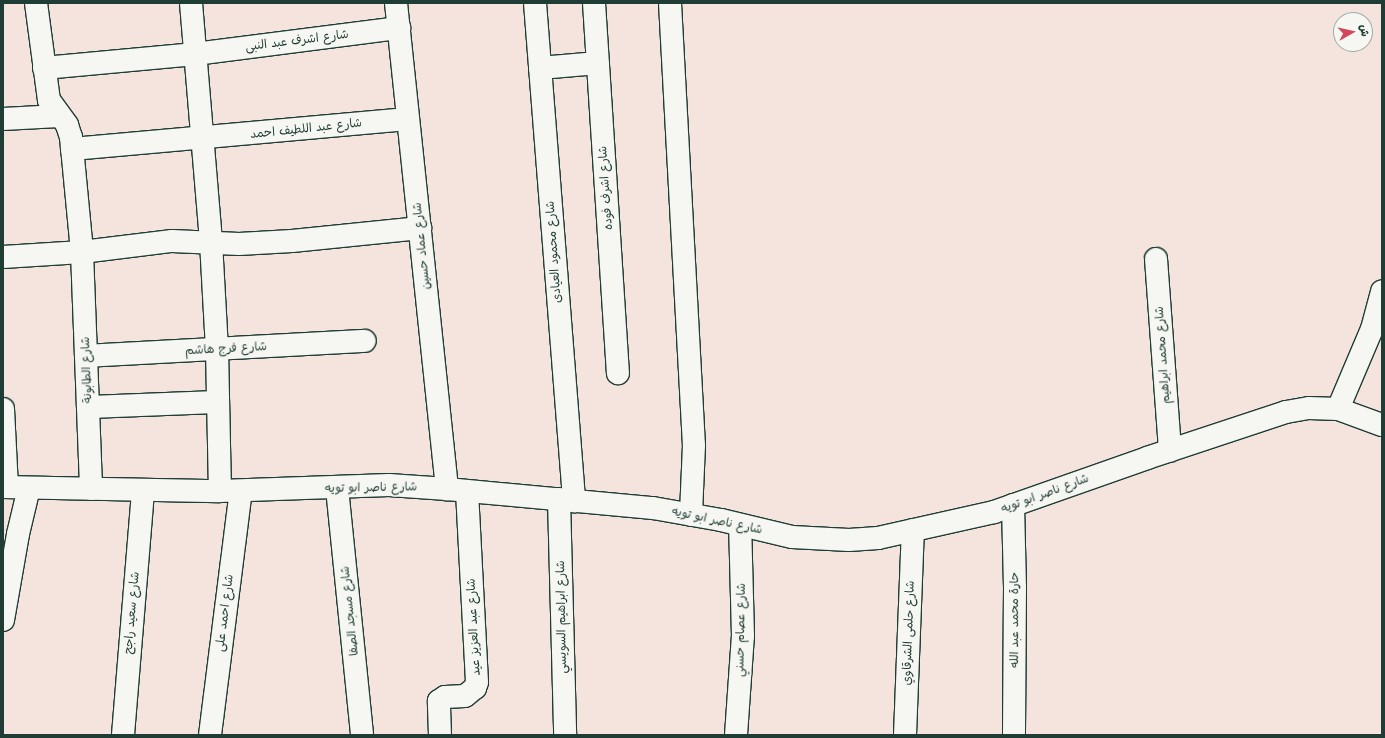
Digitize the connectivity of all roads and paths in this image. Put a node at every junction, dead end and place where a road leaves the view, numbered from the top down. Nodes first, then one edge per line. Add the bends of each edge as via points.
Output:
1 (36, 3) edge
2 (191, 3) edge
3 (396, 3) edge
4 (535, 3) edge
5 (594, 3) edge
6 (670, 3) edge
7 (399, 28) junction
8 (195, 54) junction
9 (598, 63) junction
10 (44, 68) junction
11 (540, 68) junction
12 (59, 116) junction
13 (3, 119) edge
14 (408, 119) junction
15 (203, 139) junction
16 (72, 149) junction
17 (420, 228) junction
18 (211, 242) junction
19 (82, 252) junction
20 (3, 257) edge
21 (1156, 259) dead end
22 (1382, 291) edge
23 (366, 341) dead end
24 (217, 349) junction
25 (86, 356) junction
26 (618, 373) dead end
27 (218, 402) junction
28 (88, 407) junction
29 (1338, 409) junction
30 (3, 410) edge
31 (1382, 425) edge
32 (1170, 450) junction
33 (5, 487) edge
34 (29, 488) junction
35 (338, 488) junction
36 (91, 489) junction
37 (457, 490) junction
38 (143, 491) junction
39 (220, 491) junction
40 (241, 491) junction
41 (566, 500) junction
42 (1013, 505) junction
43 (691, 515) junction
44 (740, 525) junction
45 (913, 530) junction
46 (3, 620) edge
47 (123, 735) edge
48 (210, 735) edge
49 (362, 735) edge
50 (440, 735) edge
51 (565, 735) edge
52 (736, 735) edge
53 (904, 735) edge
54 (1014, 735) edge

1 - 10 street, شارع الطابونة
2 - 8 street
3 - 7 street, شارع عماد حسين
4 - 11 street, شارع محمود العيادى
5 - 9 street, شارع اشرف فوده
6 - 43 street via 694,445
7 - 8 street, شارع اشرف عبد النبى
7 - 14 street, شارع عماد حسين
8 - 10 street, شارع اشرف عبد النبى
8 - 15 street
9 - 11 street
9 - 26 street, شارع اشرف فوده
10 - 12 street, شارع الطابونة via 49,100
11 - 41 street, شارع محمود العيادى
12 - 13 street
12 - 16 street, شارع الطابونة via 70,131
14 - 15 street, شارع عبد اللطيف احمد
14 - 17 street, شارع عماد حسين
15 - 16 street, شارع عبد اللطيف احمد
15 - 18 street
16 - 19 street, شارع الطابونة
17 - 18 street via 292,241
17 - 37 street, شارع عماد حسين
18 - 19 street via 172,241
18 - 24 street
19 - 20 street
19 - 25 street, شارع الطابونة
21 - 32 street, شارع محمد ابراهيم
22 - 29 street via 1372,329
23 - 24 street, شارع فرج هاشم
24 - 25 street, شارع فرج هاشم
24 - 27 street
25 - 28 street, شارع الطابونة
27 - 28 street
27 - 39 street
28 - 36 street, شارع الطابونة
29 - 31 street, شارع ناصر ابو تويه
29 - 32 street, شارع ناصر ابو تويه via 1309,408 1286,412
30 - 33 street
32 - 42 street, شارع ناصر ابو تويه
33 - 34 street, شارع ناصر ابو تويه
34 - 36 street, شارع ناصر ابو تويه
34 - 46 street
35 - 37 street, شارع ناصر ابو تويه via 389,485
35 - 40 street, شارع ناصر ابو تويه
35 - 49 street, شارع مسجد الصفا
36 - 38 street, شارع ناصر ابو تويه
37 - 41 street, شارع ناصر ابو تويه
37 - 50 street, شارع عبد العزيز عيد via 477,682 475,688 465,696 445,697 439,701
38 - 39 street, شارع ناصر ابو تويه
38 - 47 street, شارع سعيد راجح
39 - 40 street, شارع ناصر ابو تويه
40 - 48 street, شارع احمد على
41 - 43 street, شارع ناصر ابو تويه
41 - 51 street, شارع ابراهيم السويسي
42 - 45 street, شارع ناصر ابو تويه
42 - 54 street, حارة محمد عبد الله
43 - 44 street, شارع ناصر ابو تويه
44 - 45 street, شارع ناصر ابو تويه via 792,538 822,540 878,538
44 - 52 street, شارع عصام حسني via 744,636
45 - 53 street, شارع حلمى الشرقاوي

